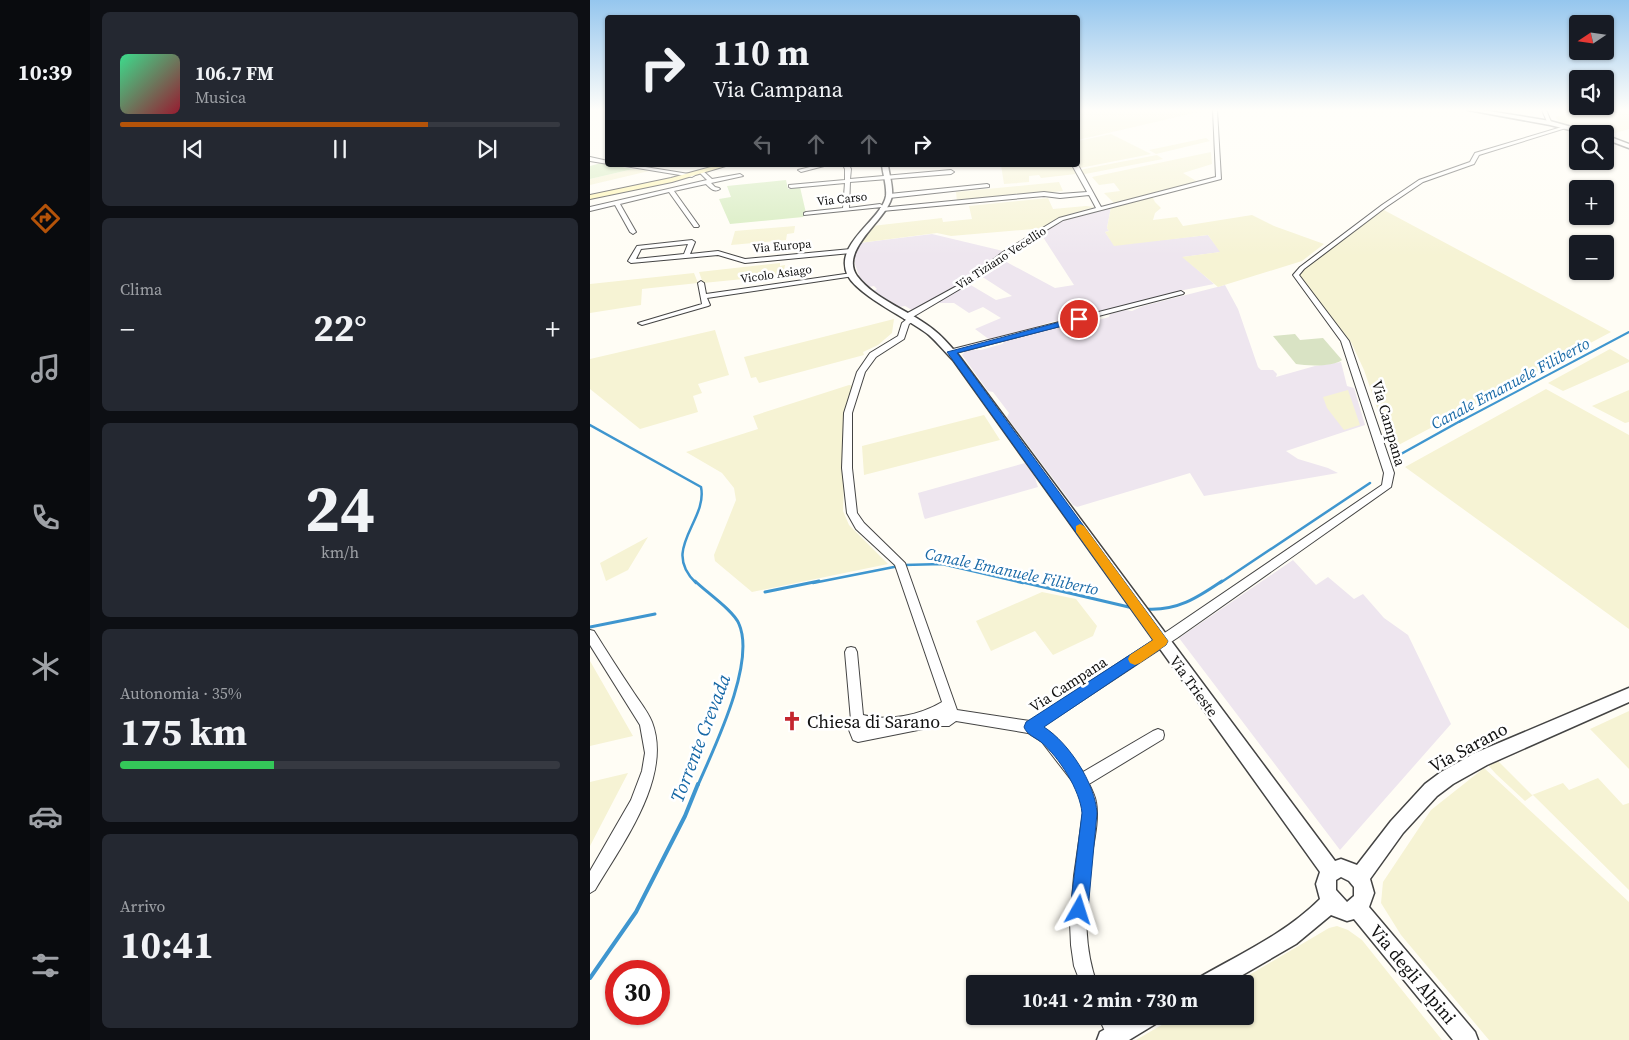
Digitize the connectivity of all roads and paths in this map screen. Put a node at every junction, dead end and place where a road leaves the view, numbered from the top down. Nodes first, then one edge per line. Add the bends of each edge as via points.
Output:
1 (590, 159) edge
2 (1218, 159) edge
3 (1474, 159) edge
4 (605, 162) edge
5 (636, 167) edge
6 (719, 167) edge
7 (815, 167) edge
8 (846, 167) edge
9 (885, 167) edge
10 (1076, 167) edge
11 (801, 170) dead end
12 (702, 172) junction
13 (951, 172) dead end
14 (692, 175) junction
15 (740, 176) dead end
16 (887, 177) junction
17 (848, 181) junction
18 (709, 182) junction
19 (791, 186) dead end
20 (987, 186) dead end
21 (717, 189) dead end
22 (671, 191) junction
23 (1089, 193) junction
24 (590, 196) edge
25 (889, 196) junction
26 (617, 203) junction
27 (881, 207) junction
28 (1099, 208) junction
29 (590, 210) edge
30 (846, 210) junction
31 (806, 214) dead end
32 (696, 226) dead end
33 (634, 232) dead end
34 (852, 251) junction
35 (686, 256) junction
36 (852, 275) junction
37 (701, 283) dead end
38 (1181, 293) dead end
39 (703, 296) junction
40 (909, 318) junction
41 (642, 323) dead end
42 (952, 352) junction
43 (590, 635) edge
44 (1161, 641) junction
45 (851, 652) dead end
46 (1629, 695) edge
47 (951, 710) junction
48 (1031, 727) junction
49 (1158, 735) dead end
50 (1081, 781) junction
51 (1330, 871) junction
52 (1359, 878) junction
53 (590, 885) edge
54 (1332, 901) junction
55 (1358, 909) junction
56 (1087, 975) edge
57 (1223, 975) edge
58 (1108, 1025) edge
59 (1134, 1025) edge
60 (1112, 1038) edge
61 (1467, 1040) edge

1 - 4 street
2 - 28 street, Via Tiziano Vecellio via 1219,178
3 - 44 street, Via Campana via 1472,163 1422,182 1384,206 1296,275 1345,340 1386,464 1386,487
5 - 14 street
6 - 12 main road
7 - 11 street
8 - 17 street
9 - 16 street
10 - 23 street
12 - 14 main road
12 - 18 street
13 - 16 street
14 - 24 main road
15 - 18 street
16 - 17 street
16 - 25 street
17 - 19 street
17 - 30 street
18 - 21 street
18 - 22 street
20 - 25 street
22 - 26 street
22 - 32 street
23 - 27 street, Via Carso
23 - 28 street
25 - 27 street
26 - 29 street
26 - 33 street
27 - 30 street, Via Carso
27 - 34 street
28 - 40 street, Via Tiziano Vecellio via 1061,218
30 - 31 street, Via Carso
34 - 35 street, Via Europa via 745,261 718,253
34 - 36 street
35 - 35 street, Via Europa via 692,242 639,247 631,261
36 - 39 street, Vicolo Asiago
36 - 40 street, Via Trieste via 865,289
37 - 39 street
38 - 42 street
39 - 41 street via 706,305
40 - 42 street, Via Trieste
40 - 47 street, Via Tiziano Vecellio via 898,339 866,362 858,379 848,421 847,468 852,513 860,526 901,566
42 - 44 street, Via Trieste
43 - 53 street via 646,723 652,756 644,788
44 - 48 street, Via Campana
44 - 51 street, Via Trieste
45 - 47 street via 858,736 949,720
46 - 52 street, Via Sarano via 1481,759 1447,778 1403,820
47 - 48 street
48 - 50 street via 1047,738
49 - 50 street
50 - 56 street via 1089,800 1090,813 1079,910 1079,934
51 - 52 street via 1348,869
51 - 54 street via 1326,888
52 - 55 street via 1365,898
54 - 55 street via 1348,911
54 - 57 street via 1299,931
55 - 61 street, Via degli Alpini
58 - 60 street
59 - 60 street

